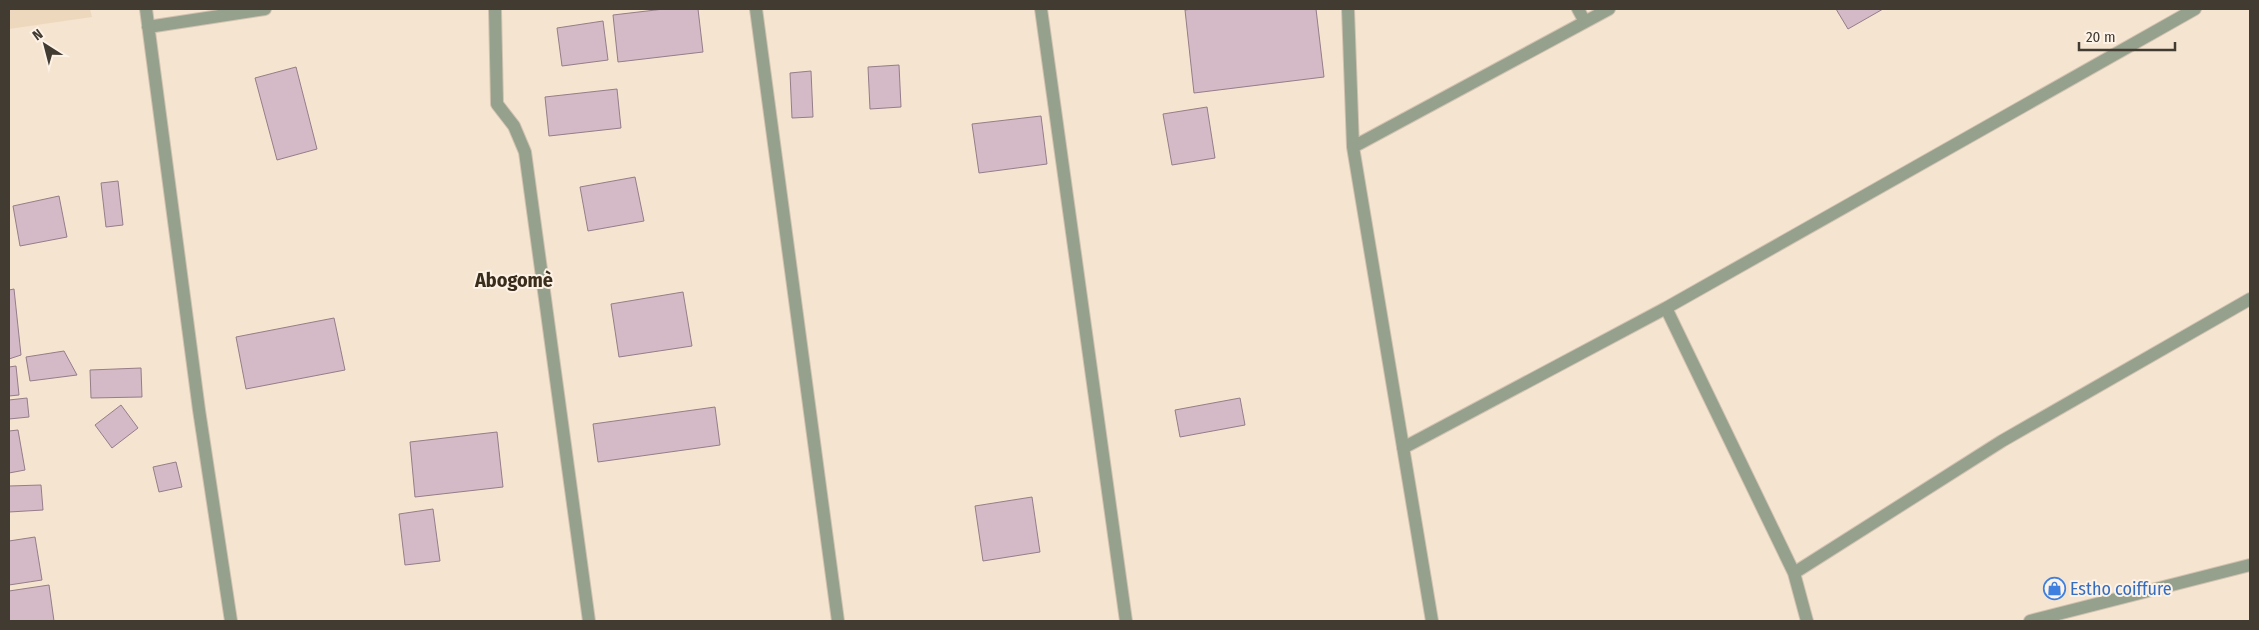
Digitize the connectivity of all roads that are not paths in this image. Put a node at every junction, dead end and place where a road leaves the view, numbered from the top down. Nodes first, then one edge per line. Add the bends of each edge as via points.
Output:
1 (146, 9) edge
2 (265, 9) edge
3 (495, 9) edge
4 (756, 9) edge
5 (1041, 9) edge
6 (1348, 9) edge
7 (1578, 9) edge
8 (1609, 9) edge
9 (2195, 9) edge
10 (1585, 22) junction
11 (148, 27) junction
12 (1352, 147) junction
13 (2250, 299) edge
14 (1666, 308) junction
15 (1403, 448) junction
16 (2250, 565) edge
17 (1794, 573) junction
18 (231, 621) edge
19 (589, 621) edge
20 (838, 621) edge
21 (1126, 621) edge
22 (1432, 621) edge
23 (1807, 621) edge
24 (2030, 621) edge

1 - 11 street
2 - 11 street
3 - 19 street via 497,104 514,126 525,152
4 - 20 street
5 - 21 street
6 - 12 street
7 - 10 street
8 - 10 street
9 - 14 street
10 - 12 street
11 - 18 street
12 - 15 street
13 - 17 street via 2002,442
14 - 15 street
14 - 17 street
15 - 22 street
16 - 24 street
17 - 23 street

